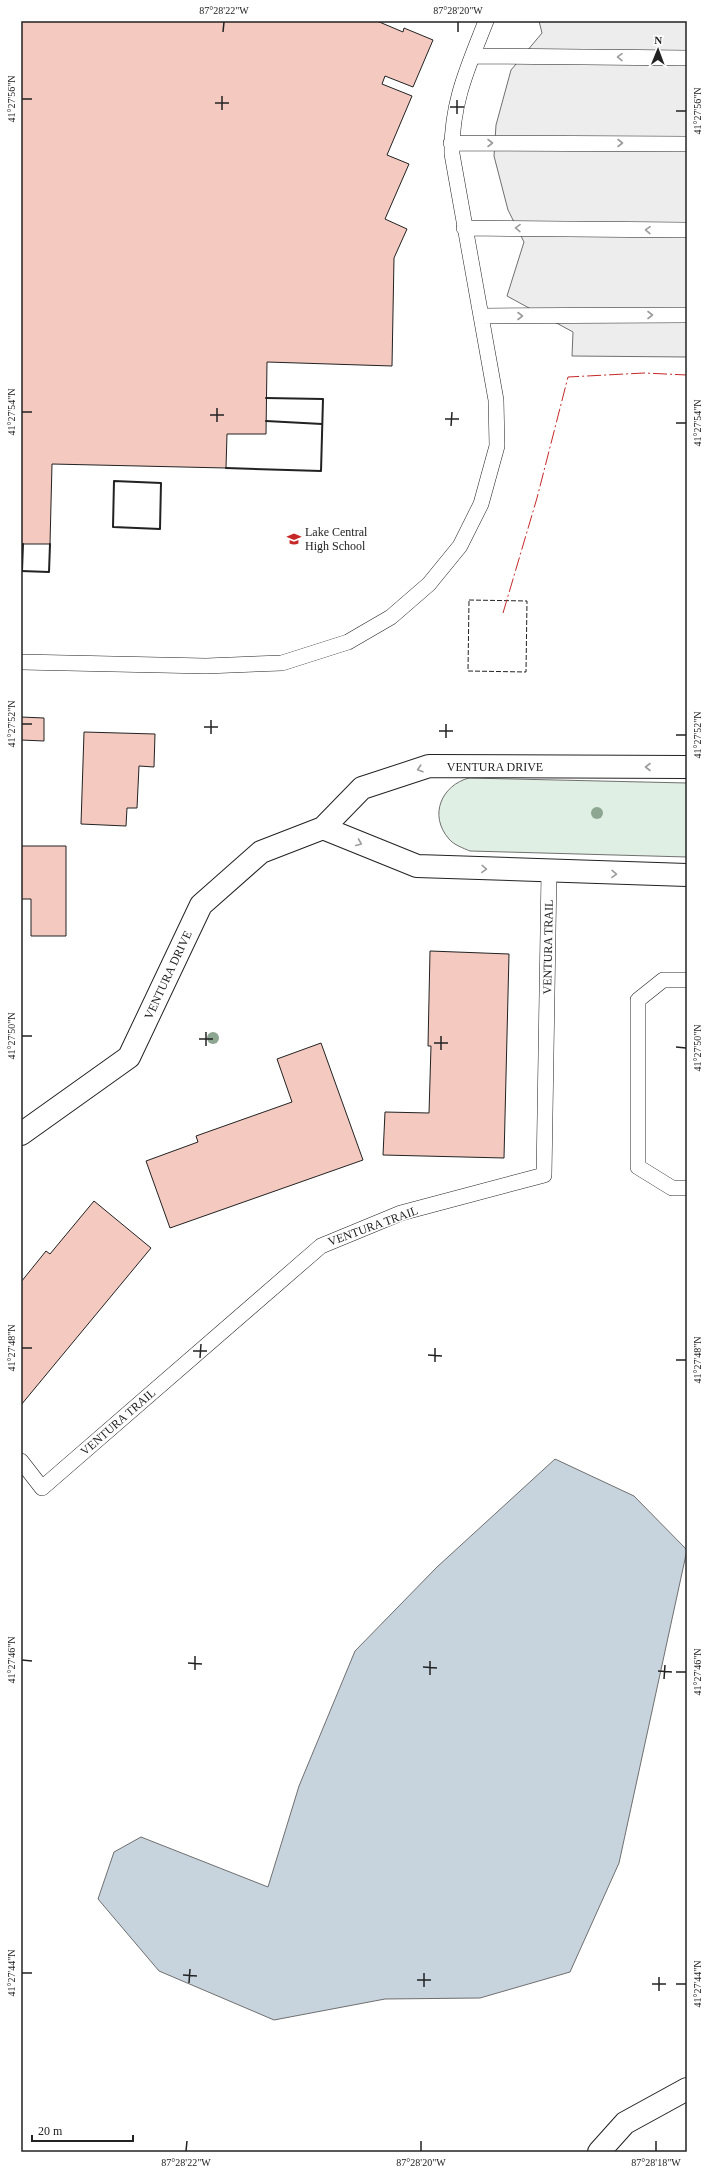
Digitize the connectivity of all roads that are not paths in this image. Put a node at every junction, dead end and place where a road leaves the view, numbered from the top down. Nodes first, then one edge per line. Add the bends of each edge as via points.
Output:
1 (486, 21) edge
2 (473, 56) junction
3 (687, 58) edge
4 (451, 142) junction
5 (687, 144) edge
6 (464, 228) junction
7 (687, 230) edge
8 (687, 315) edge
9 (481, 316) junction
10 (21, 662) edge
11 (687, 767) edge
12 (323, 828) junction
13 (549, 872) junction
14 (687, 875) edge
15 (687, 980) edge
16 (21, 1134) edge
17 (687, 1188) edge
18 (21, 1461) edge
19 (687, 2089) edge
20 (599, 2152) edge

1 - 2 lane
3 -> 2 lane
2 - 4 lane via 456,99
4 -> 5 lane
4 - 6 lane
7 -> 6 lane
6 - 9 lane
9 -> 8 lane
9 - 10 lane via 496,400 497,446 481,504 460,546 429,584 391,617 348,642 282,663 206,666
11 -> 12 street, VENTURA DRIVE via 429,766 362,788
12 -> 13 street via 417,866
12 - 16 street, VENTURA DRIVE via 261,852 201,905 129,1057
13 -> 14 street
13 - 18 lane, VENTURA TRAIL via 544,1175 401,1213 320,1246 42,1488
15 - 17 lane via 662,980 638,1000 638,1168 672,1188
19 - 20 street via 625,2123

